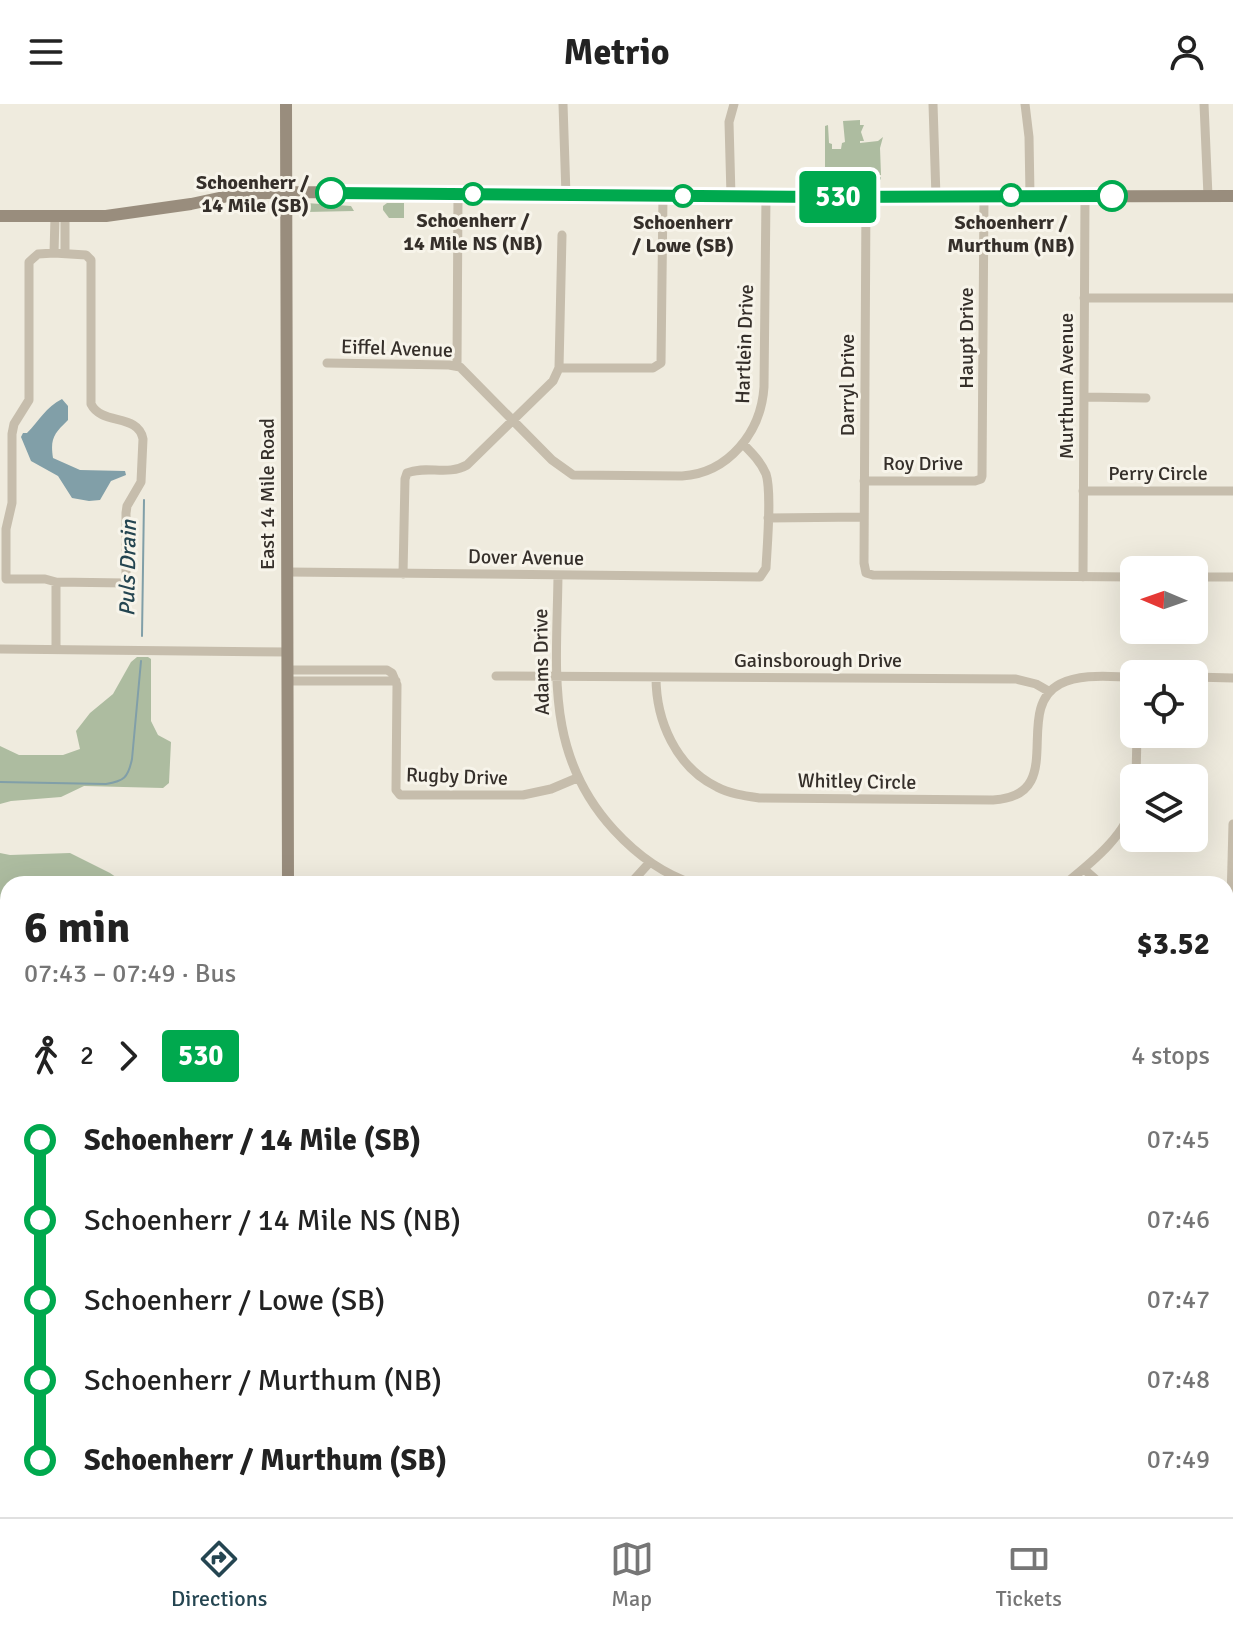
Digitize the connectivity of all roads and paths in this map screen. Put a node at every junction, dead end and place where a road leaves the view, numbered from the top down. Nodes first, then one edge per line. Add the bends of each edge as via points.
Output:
1 (286, 104) edge
2 (563, 104) edge
3 (734, 104) edge
4 (933, 104) edge
5 (1025, 104) edge
6 (1204, 104) edge
7 (286, 192) junction
8 (458, 194) junction
9 (566, 195) junction
10 (1030, 195) junction
11 (663, 196) junction
12 (731, 196) junction
13 (766, 196) junction
14 (866, 196) junction
15 (984, 196) junction
16 (1085, 196) junction
17 (1208, 196) junction
18 (1233, 196) edge
19 (936, 197) junction
20 (0, 216) edge
21 (60, 217) junction
22 (562, 235) dead end
23 (59, 253) junction
24 (1084, 298) junction
25 (1233, 298) edge
26 (327, 363) dead end
27 (457, 365) junction
28 (559, 368) junction
29 (1084, 397) junction
30 (1146, 398) dead end
31 (513, 420) junction
32 (743, 444) junction
33 (981, 479) joint
34 (864, 481) junction
35 (1083, 491) junction
36 (1233, 491) edge
37 (864, 517) junction
38 (768, 518) junction
39 (288, 572) junction
40 (403, 574) junction
41 (558, 575) junction
42 (1083, 577) junction
43 (1120, 577) edge
44 (1208, 577) edge
45 (1233, 577) edge
46 (56, 582) junction
47 (0, 649) edge
48 (56, 649) junction
49 (288, 652) junction
50 (288, 675) junction
51 (496, 676) dead end
52 (557, 676) junction
53 (656, 677) junction
54 (1120, 677) edge
55 (1208, 677) edge
56 (1233, 678) edge
57 (1050, 692) junction
58 (577, 778) junction
59 (1233, 824) edge
60 (1120, 831) edge
61 (650, 862) junction
62 (1084, 869) junction
63 (288, 876) edge
64 (637, 876) edge
65 (673, 876) edge
66 (1075, 876) edge
67 (1092, 876) edge
68 (1231, 876) edge

1 - 7 main road, East 14 Mile Road
2 - 9 street
3 - 12 street via 729,122
4 - 19 street
5 - 10 street
6 - 17 street
7 - 8 main road
7 - 21 main road
7 - 39 main road, East 14 Mile Road
8 - 9 main road
8 - 27 street
9 - 11 main road
10 - 15 main road
10 - 16 main road
11 - 12 main road
11 - 28 street via 659,366
12 - 13 main road
13 - 14 main road
13 - 32 street, Hartlein Drive via 763,397
14 - 19 main road
14 - 34 street, Darryl Drive
15 - 19 main road
15 - 33 street, Haupt Drive
16 - 17 main road
16 - 24 street, Murthum Avenue
17 - 18 main road
20 - 21 main road
21 - 23 street
22 - 28 street
23 - 46 street via 38,254 29,262 29,400 12,434 12,503 6,529 6,579
23 - 46 street via 89,256 92,265 93,409 142,433 141,482 126,513 126,583
24 - 25 street
24 - 29 street, Murthum Avenue
26 - 27 street, Eiffel Avenue
27 - 31 street, Eiffel Avenue
28 - 31 street via 553,381
29 - 30 street
29 - 35 street, Murthum Avenue
31 - 32 street, Eiffel Avenue via 562,468 582,476 690,475 711,469
31 - 40 street via 462,468 407,473
32 - 38 street via 766,475
33 - 34 street, Roy Drive
34 - 37 street, Darryl Drive
35 - 36 street, Perry Circle
35 - 42 street, Murthum Avenue
37 - 38 street
37 - 42 street, Darryl Drive via 864,567 873,575
38 - 41 street, Dover Avenue via 766,568 756,578
39 - 40 street, Dover Avenue
39 - 49 main road, East 14 Mile Road
40 - 41 street, Dover Avenue
41 - 52 street, Adams Drive
42 - 43 street
44 - 45 street
46 - 48 street
47 - 48 street
48 - 49 street
49 - 50 main road, East 14 Mile Road
50 - 58 street, Rugby Drive via 396,681 400,795 516,796
50 - 63 main road, East 14 Mile Road
51 - 52 street, Gainsborough Drive
52 - 53 street, Gainsborough Drive
52 - 58 street, Adams Drive via 560,725
53 - 57 street, Gainsborough Drive via 1016,679
53 - 57 street, Whitley Circle via 659,712 682,758 715,787 760,798 1015,796 1035,773 1040,712
54 - 57 street via 1079,678
55 - 56 street
58 - 61 street, Adams Drive via 610,826
59 - 68 street
60 - 62 street
61 - 64 street
61 - 65 street, Adams Drive
62 - 66 street
62 - 67 street

